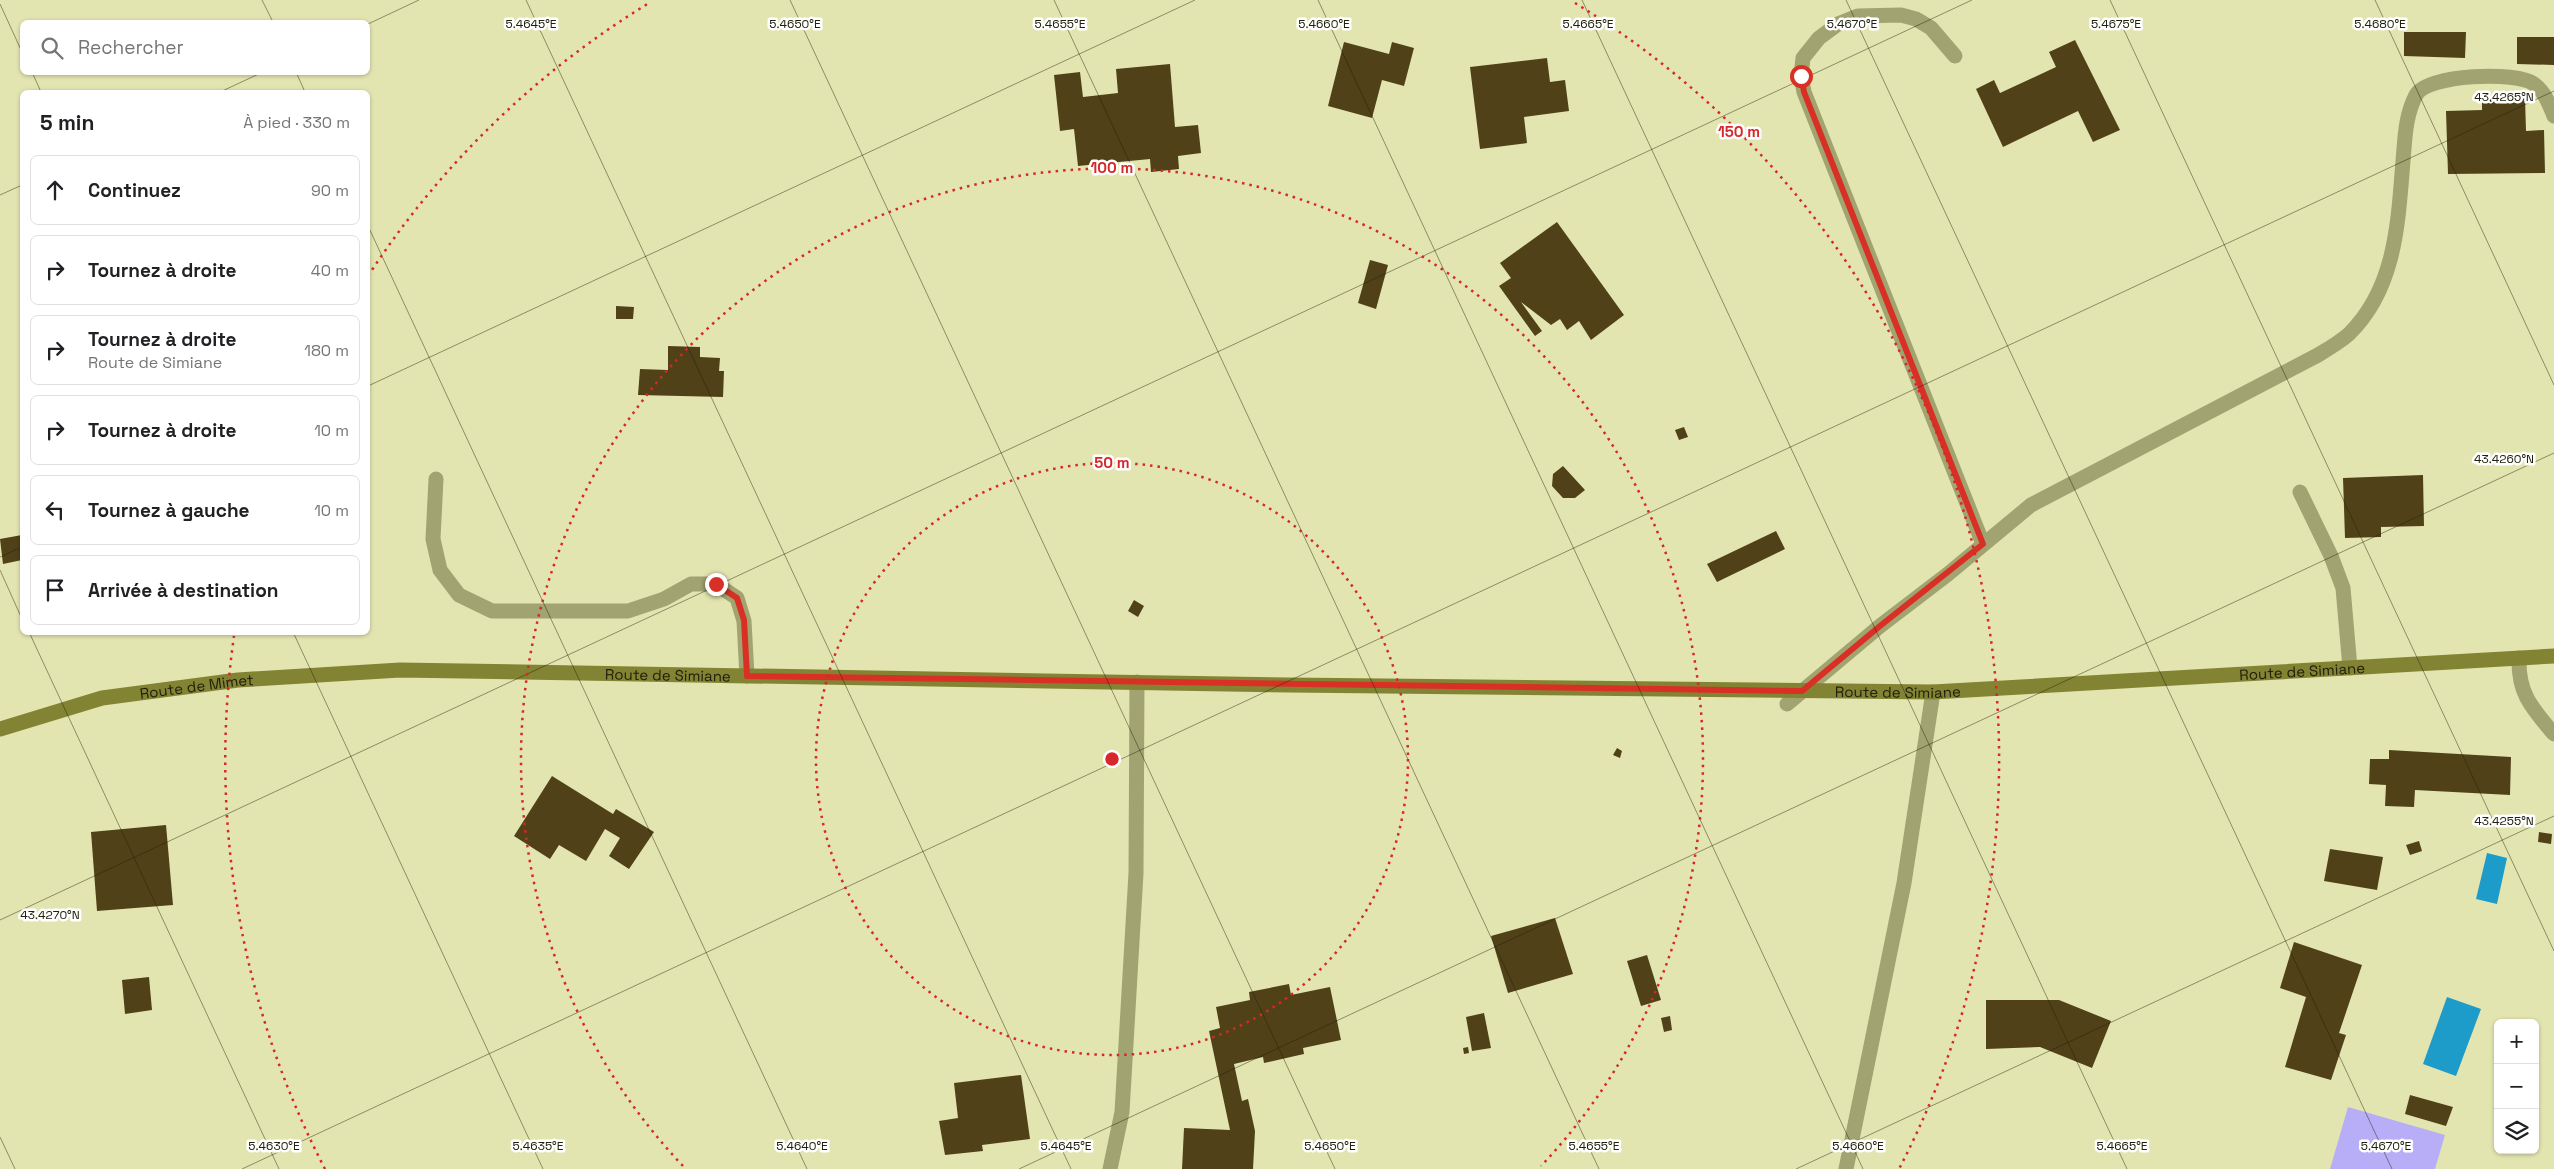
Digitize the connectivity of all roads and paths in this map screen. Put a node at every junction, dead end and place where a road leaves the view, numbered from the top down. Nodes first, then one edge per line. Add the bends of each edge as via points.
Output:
1 (1955, 56) dead end
2 (2554, 116) edge
3 (436, 479) dead end
4 (2300, 492) dead end
5 (1983, 544) junction
6 (2554, 656) edge
7 (2519, 658) junction
8 (2350, 668) junction
9 (400, 670) joint
10 (747, 676) junction
11 (1137, 682) junction
12 (1802, 691) junction
13 (1933, 692) junction
14 (1787, 704) dead end
15 (0, 729) edge
16 (2554, 734) edge
17 (1110, 1169) edge
18 (1846, 1169) edge

1 - 5 street via 1931,28 1916,19 1902,15 1858,16 1838,24 1819,38 1803,58 1801,76 1804,92
2 - 5 street via 2547,98 2534,84 2520,78 2436,81 2417,93 2408,113 2398,214 2387,274 2366,314 2348,335 2318,356 2031,505
3 - 10 street via 433,539 440,570 460,595 492,611 628,611 664,599 691,584 716,584 737,598 744,620
4 - 8 street via 2343,588
5 - 12 street
6 - 7 main road, Route de Simiane
7 - 8 main road, Route de Simiane
7 - 16 street via 2518,674 2522,689 2529,704
8 - 13 main road, Route de Simiane
9 - 10 main road, Route de Simiane
9 - 15 main road, Route de Mimet via 238,680 102,698
10 - 11 main road, Route de Simiane
11 - 12 main road, Route de Simiane
11 - 17 street via 1136,873 1122,1112
12 - 13 main road, Route de Simiane
12 - 14 street
13 - 18 street via 1904,883

